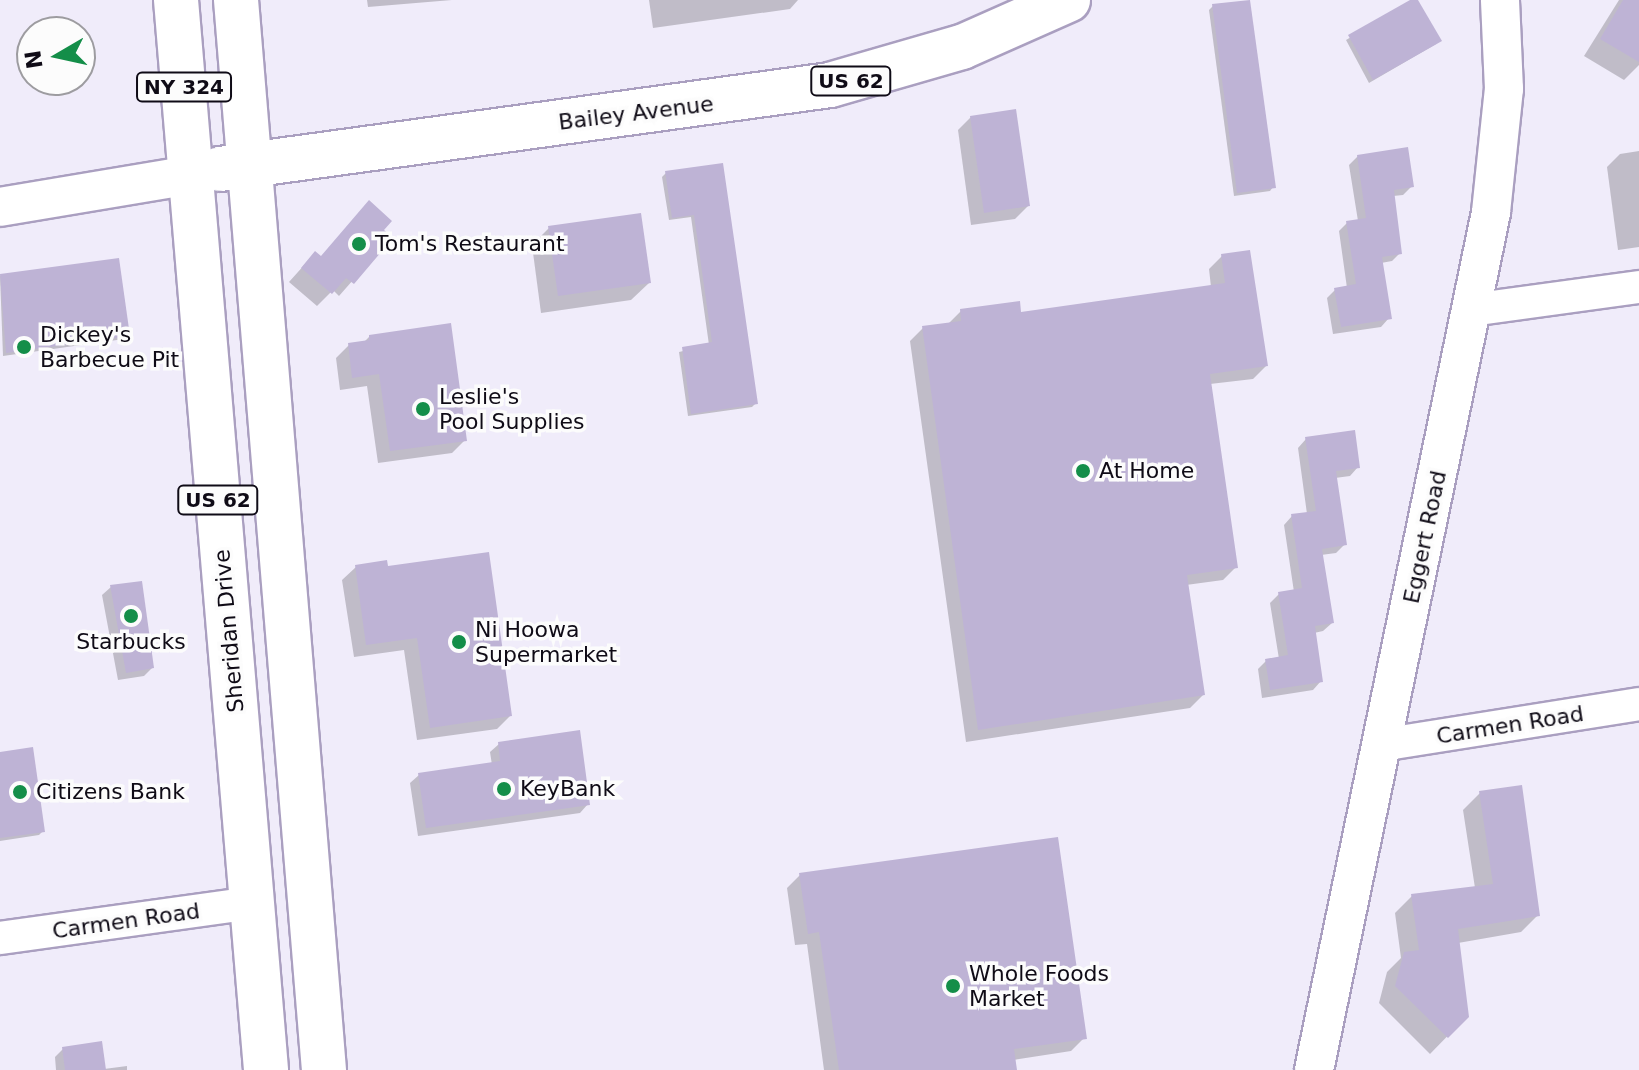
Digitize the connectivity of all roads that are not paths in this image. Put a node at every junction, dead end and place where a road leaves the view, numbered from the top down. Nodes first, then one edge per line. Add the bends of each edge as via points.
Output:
1 (176, 0) edge
2 (236, 0) edge
3 (1068, 0) edge
4 (1500, 0) edge
5 (249, 164) junction
6 (191, 175) junction
7 (0, 207) edge
8 (1639, 287) edge
9 (1471, 310) junction
10 (1639, 704) edge
11 (1381, 745) junction
12 (252, 903) junction
13 (0, 938) edge
14 (266, 1070) edge
15 (324, 1070) edge
16 (1314, 1070) edge

1 - 6 main road, Sheridan Drive / NY 324
2 - 5 main road, NY 324
3 - 5 main road, Bailey Avenue / US 62 via 962,47 830,85
4 - 9 street, Eggert Road via 1500,153
5 - 6 main road, Bailey Avenue / US 62
5 - 15 main road, US 62
6 - 7 street
6 - 12 main road, Sheridan Drive / US 62
8 - 9 street
9 - 11 street, Eggert Road
10 - 11 street, Carmen Road
11 - 16 street, Eggert Road
12 - 13 street, Carmen Road
12 - 14 main road, Sheridan Drive / US 62

